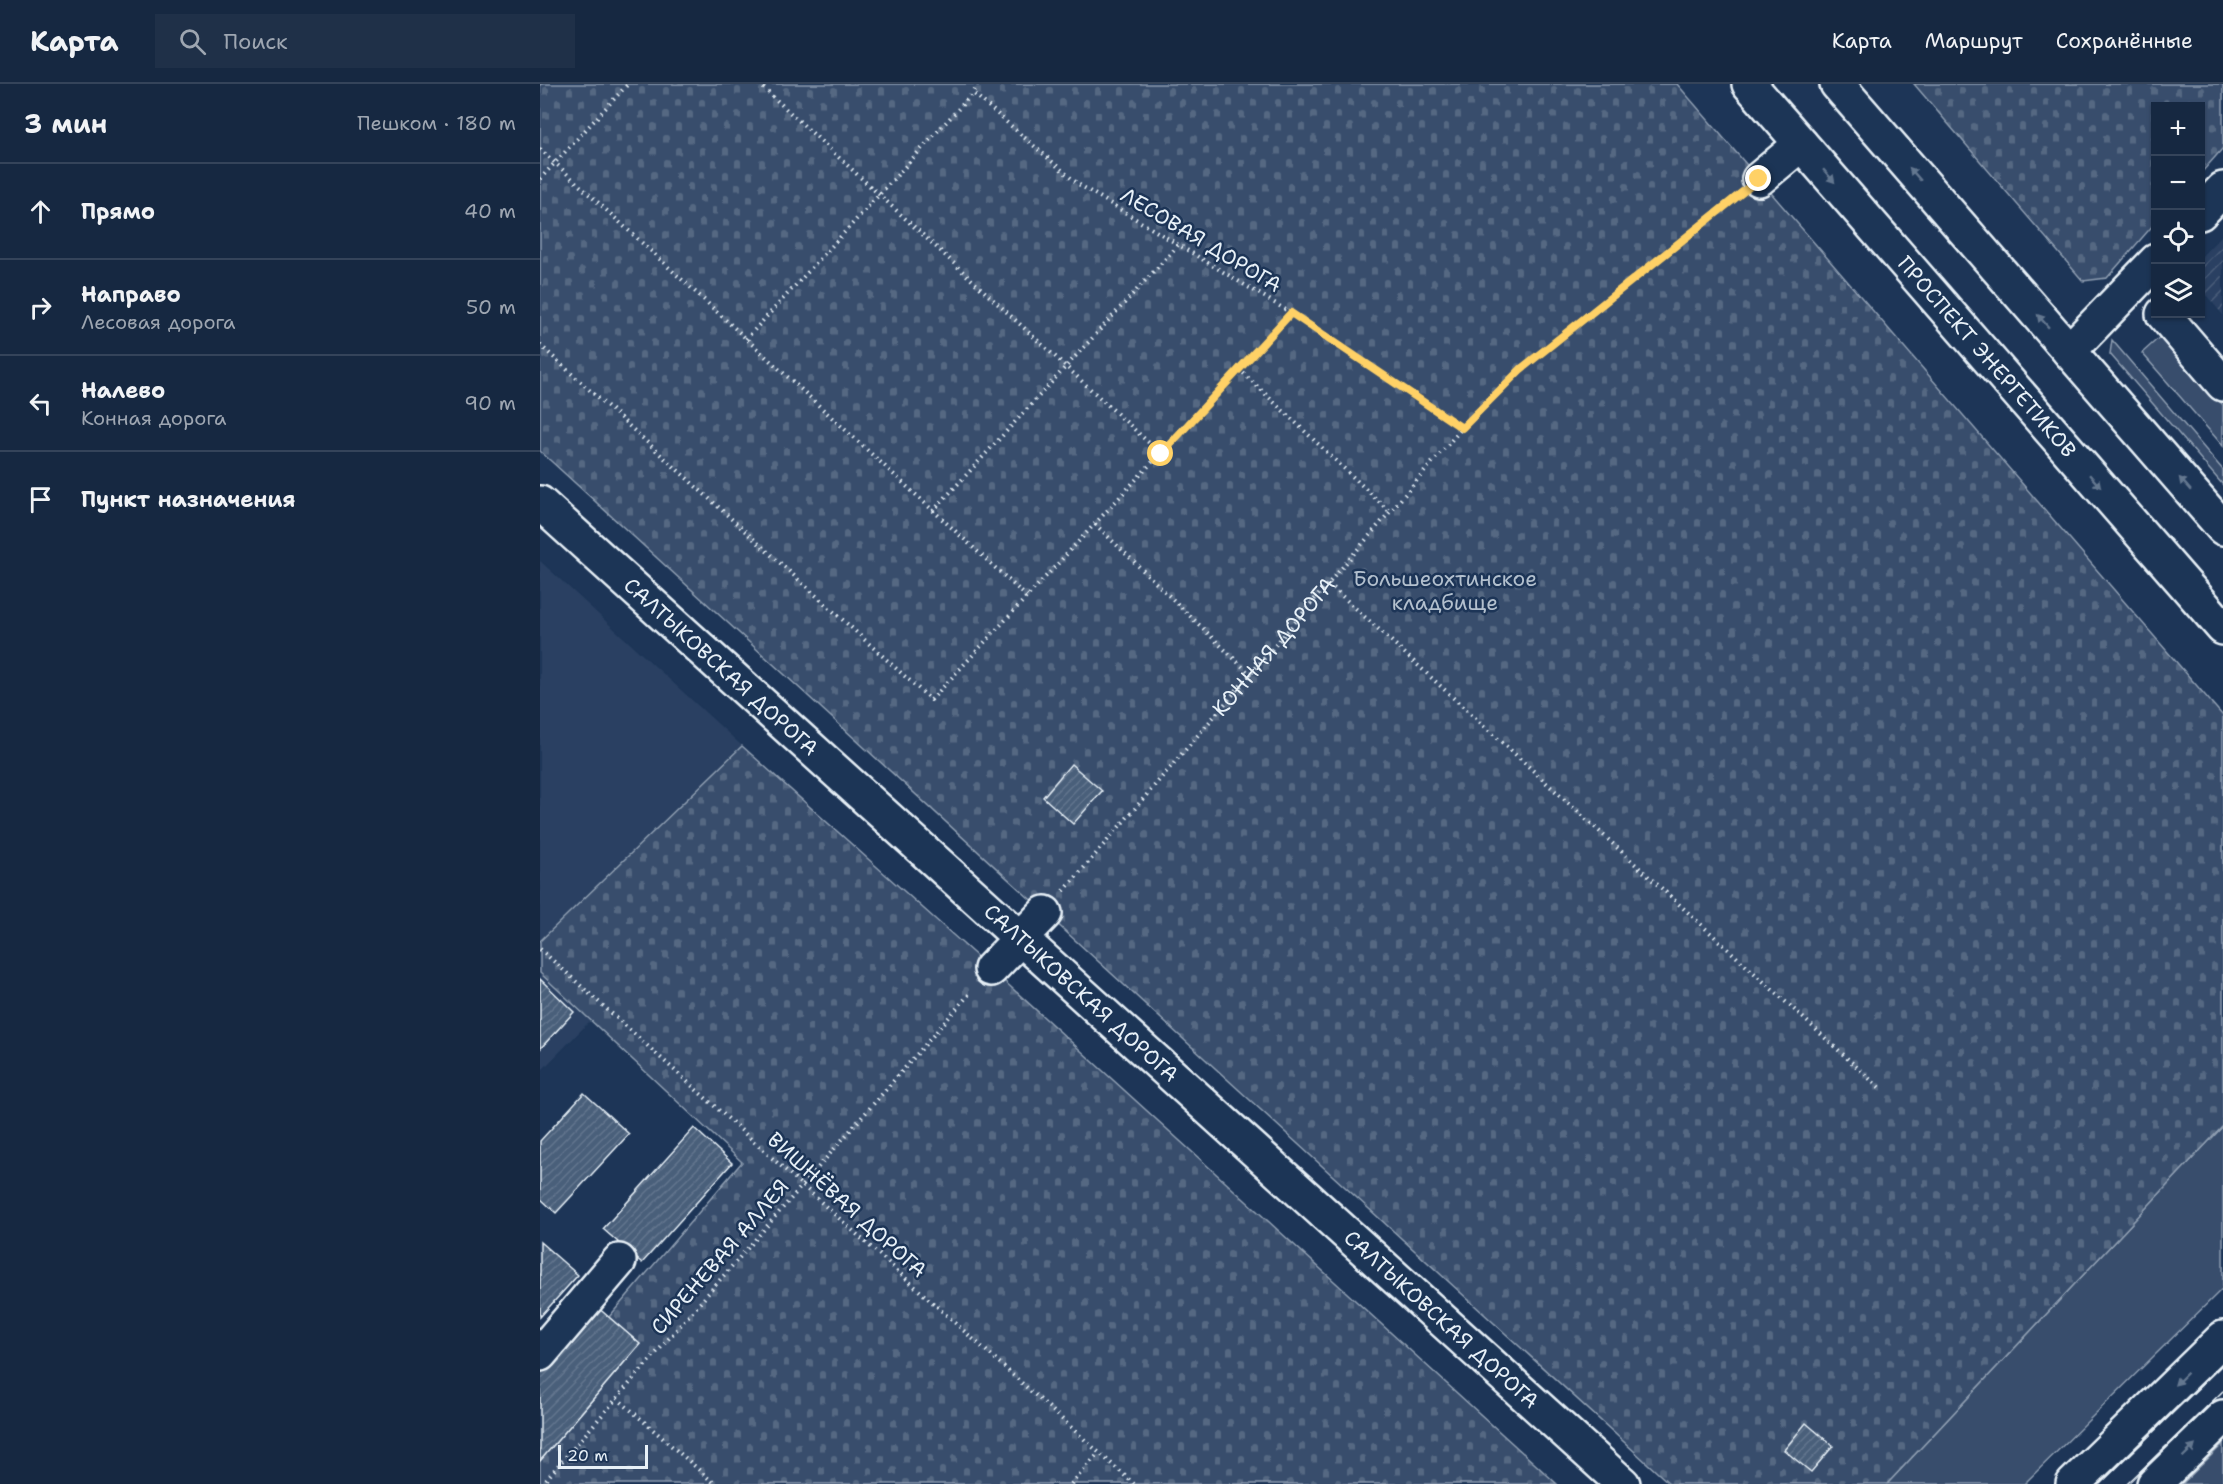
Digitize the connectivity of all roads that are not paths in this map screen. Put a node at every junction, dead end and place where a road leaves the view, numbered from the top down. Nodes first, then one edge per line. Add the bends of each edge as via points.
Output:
1 (1749, 84) edge
2 (1847, 88) edge
3 (1801, 144) junction
4 (1759, 179) road end
5 (2223, 189) edge
6 (2203, 210) edge
7 (2149, 283) edge
8 (2166, 318) edge
9 (2069, 351) junction
10 (2223, 384) edge
11 (540, 503) edge
12 (2223, 528) edge
13 (2223, 628) edge
14 (1045, 913) road end
15 (1020, 939) junction
16 (991, 969) road end
17 (619, 1261) dead end
18 (2223, 1338) edge
19 (540, 1354) edge
20 (2223, 1417) edge
21 (1623, 1484) edge
22 (2073, 1484) edge
23 (2154, 1484) edge

1 - 3 main road, ПРОСПЕКТ ЭНЕРГЕТИКОВ
9 -> 2 main road
3 - 4 main road
3 -> 13 main road, ПРОСПЕКТ ЭНЕРГЕТИКОВ
5 - 6 main road
7 - 9 main road
8 - 10 main road
12 -> 9 main road
11 - 15 main road, САЛТЫКОВСКАЯ ДОРОГА
14 - 15 main road
15 - 16 main road
15 - 21 main road, САЛТЫКОВСКАЯ ДОРОГА
17 - 19 main road
18 -> 22 main road
23 -> 20 main road

